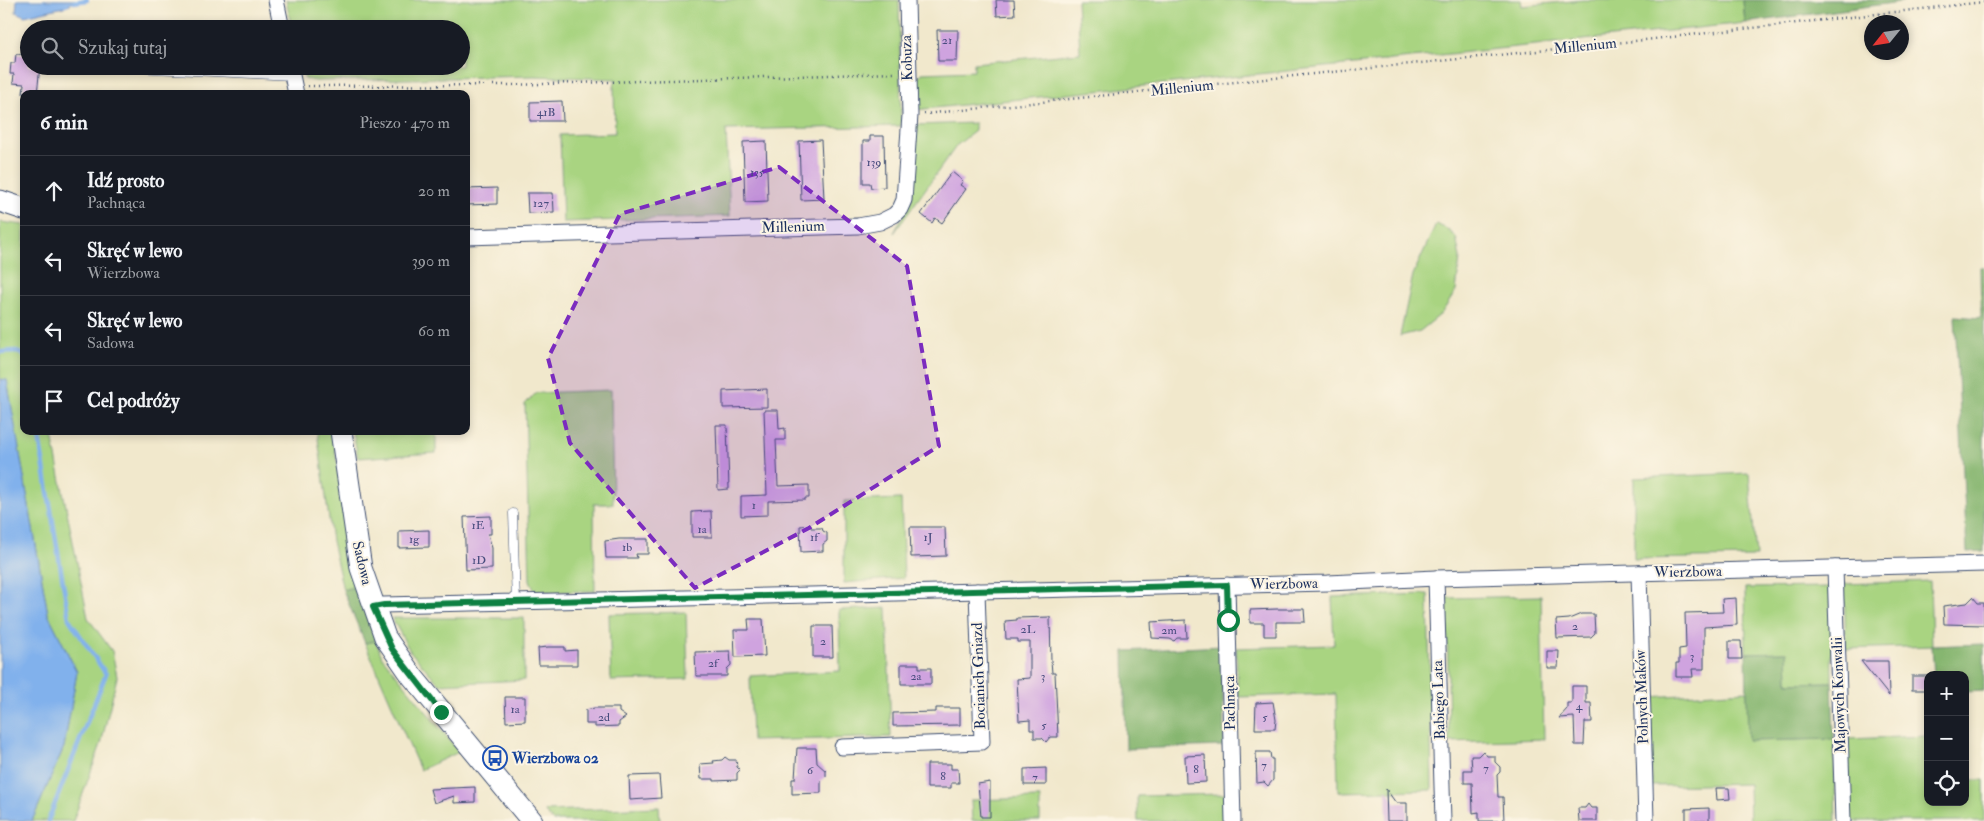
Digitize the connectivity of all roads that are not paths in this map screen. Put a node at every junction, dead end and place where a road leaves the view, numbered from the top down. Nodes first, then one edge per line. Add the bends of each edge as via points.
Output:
1 (276, 0) edge
2 (907, 0) edge
3 (280, 20) edge
4 (227, 75) edge
5 (293, 80) edge
6 (910, 115) joint
7 (0, 201) edge
8 (20, 207) edge
9 (470, 237) edge
10 (342, 435) edge
11 (513, 513) dead end
12 (1984, 564) edge
13 (1835, 568) junction
14 (1639, 573) junction
15 (1436, 578) junction
16 (1227, 585) junction
17 (977, 591) junction
18 (516, 603) junction
19 (373, 607) junction
20 (842, 747) dead end
21 (532, 821) edge
22 (1233, 821) edge
23 (1443, 821) edge
24 (1646, 821) edge
25 (1843, 821) edge

1 - 3 street
2 - 6 street, Kobuza
4 - 5 lane
6 - 9 street, Millenium via 904,200 894,215 880,222 858,226
7 - 8 street
10 - 19 street, Sadowa via 358,556
11 - 18 lane
12 - 13 street, Wierzbowa
13 - 14 street, Wierzbowa
13 - 25 street, Majowych Konwalii
14 - 15 street, Wierzbowa
14 - 24 street, Polnych Maków
15 - 16 street, Wierzbowa
15 - 23 street, Babiego Lata
16 - 17 street, Wierzbowa
16 - 22 street, Pachnąca
17 - 18 street, Wierzbowa
17 - 20 street, Bocianich Gniazd via 982,742
18 - 19 street, Wierzbowa
19 - 21 street, Sadowa via 386,637 406,668

